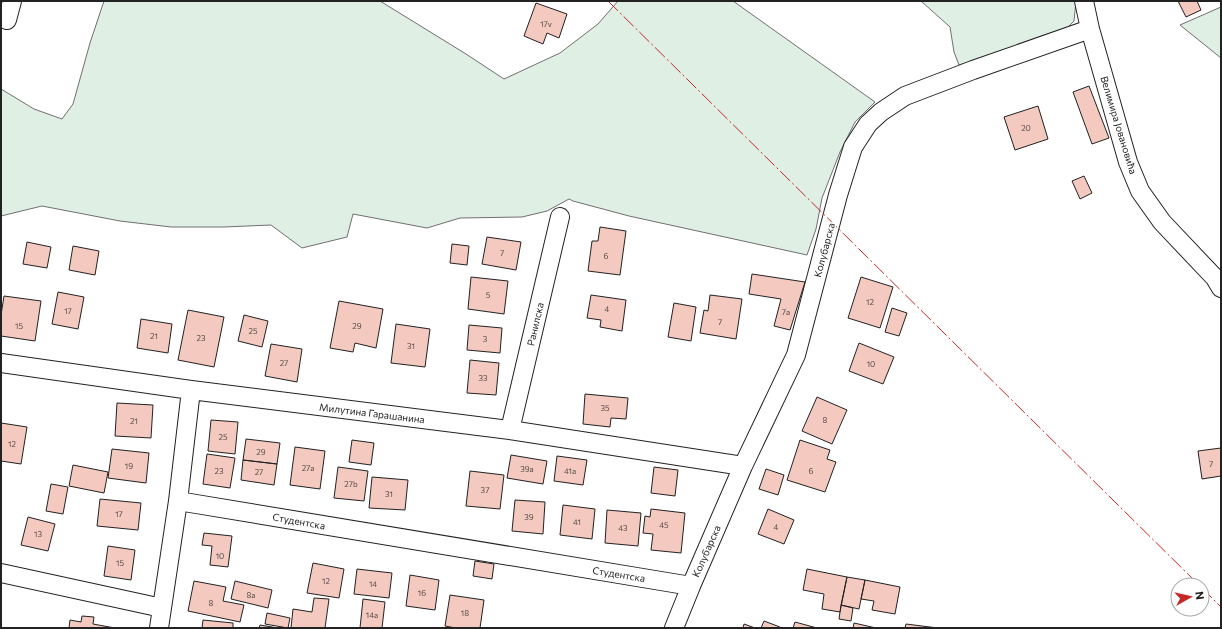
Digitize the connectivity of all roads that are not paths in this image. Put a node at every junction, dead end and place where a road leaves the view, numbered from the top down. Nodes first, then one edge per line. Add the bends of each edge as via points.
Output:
1 (12, 1) edge
2 (1084, 1) edge
3 (7, 20) dead end
4 (1090, 29) junction
5 (560, 217) dead end
6 (1221, 288) edge
7 (1, 363) edge
8 (192, 390) junction
9 (510, 430) junction
10 (743, 466) junction
11 (178, 501) junction
12 (1, 573) edge
13 (691, 586) junction
14 (162, 608) junction
15 (160, 628) edge
16 (674, 628) edge

1 - 3 street
2 - 4 street
4 - 6 street, Велимира Јовановића via 1128,162 1140,191 1162,222 1215,278
4 - 10 street, Колубарска via 905,96 868,124 853,147 838,195 796,355
5 - 9 street, Ранилска
7 - 8 street, Милутина Гарашанина
8 - 9 street, Милутина Гарашанина
8 - 11 street
9 - 10 street, Милутина Гарашанина
10 - 13 street, Колубарска
11 - 13 street, Студентска
11 - 14 street
12 - 14 street
13 - 16 street, Колубарска
14 - 15 street

